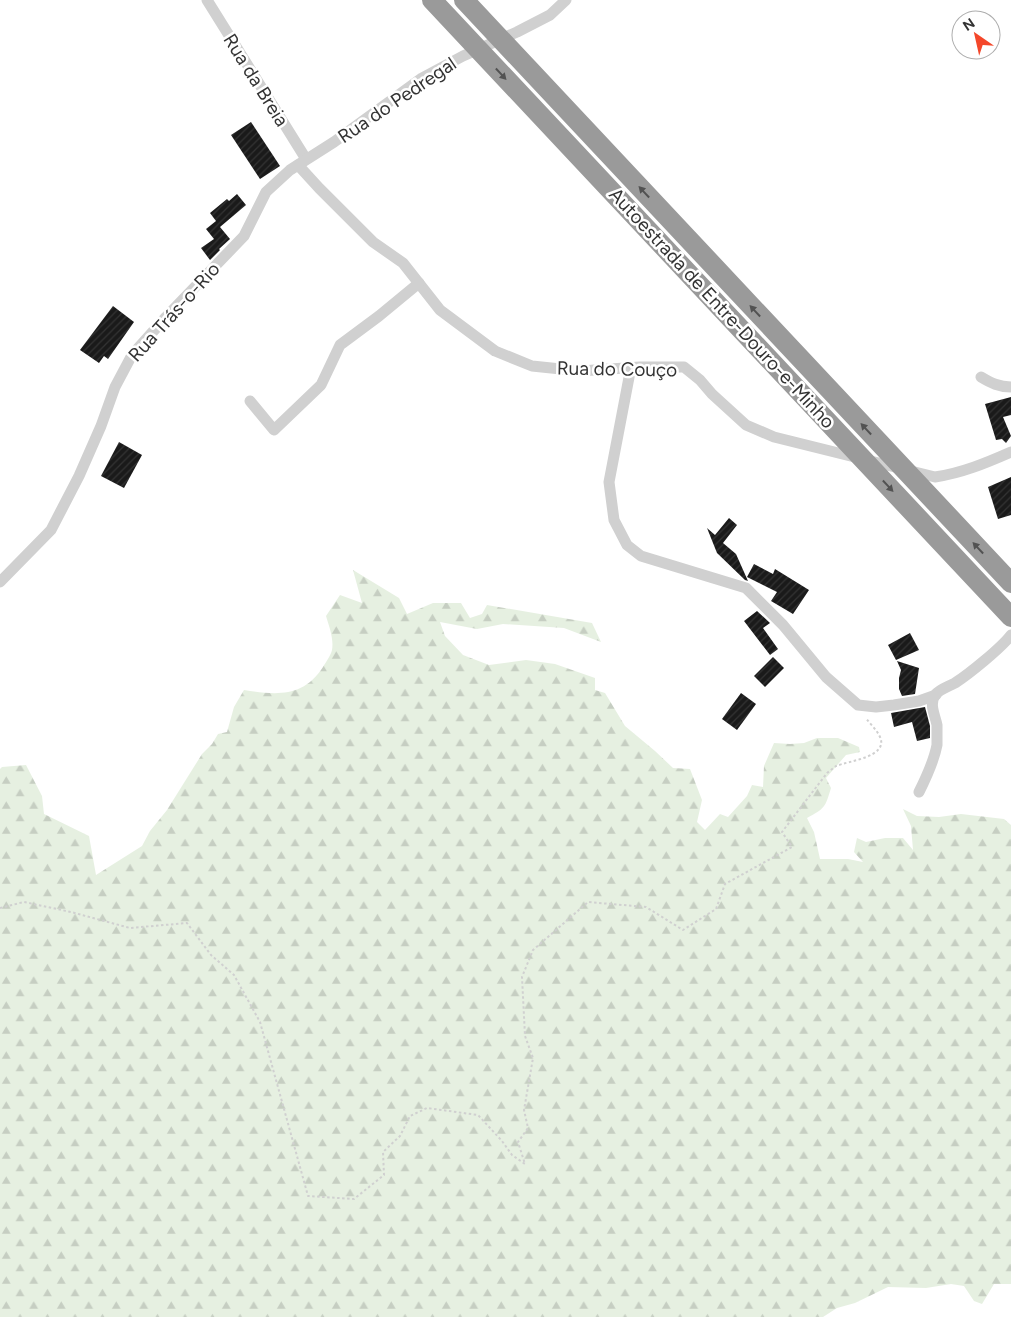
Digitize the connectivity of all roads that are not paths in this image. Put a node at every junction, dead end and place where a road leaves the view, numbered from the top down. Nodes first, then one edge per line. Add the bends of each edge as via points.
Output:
1 (207, 0) edge
2 (432, 0) edge
3 (464, 0) edge
4 (566, 0) edge
5 (302, 162) junction
6 (419, 283) junction
7 (631, 368) junction
8 (981, 376) dead end
9 (1011, 387) edge
10 (250, 401) dead end
11 (1011, 452) edge
12 (0, 582) edge
13 (1011, 583) edge
14 (1011, 617) edge
15 (1011, 635) edge
16 (936, 695) junction
17 (919, 792) dead end

1 - 5 street, Rua da Breia
2 -> 14 highway, Autoestrada de Entre-Douro-e-Minho, bridge
13 -> 3 highway, Autoestrada de Entre-Douro-e-Minho, bridge
4 - 5 street, Rua do Pedregal via 550,16 422,78
5 - 6 street, Rua do Couço via 319,188 373,242 403,263
5 - 12 street, Rua Trás-o-Rio via 266,192 244,236 132,355 115,387 80,476 51,530
6 - 7 street, Rua do Couço via 440,310 495,351 532,366 580,372
6 - 10 street via 340,345 321,385 274,430
7 - 11 street, Rua do Couço via 684,367 746,425 756,430 935,477 972,469
7 - 16 street via 609,482 614,520 627,544 642,556 746,588 783,625 826,677 858,705 894,705
8 - 9 street via 1002,387
15 - 16 street
16 - 17 street via 932,701 937,745

